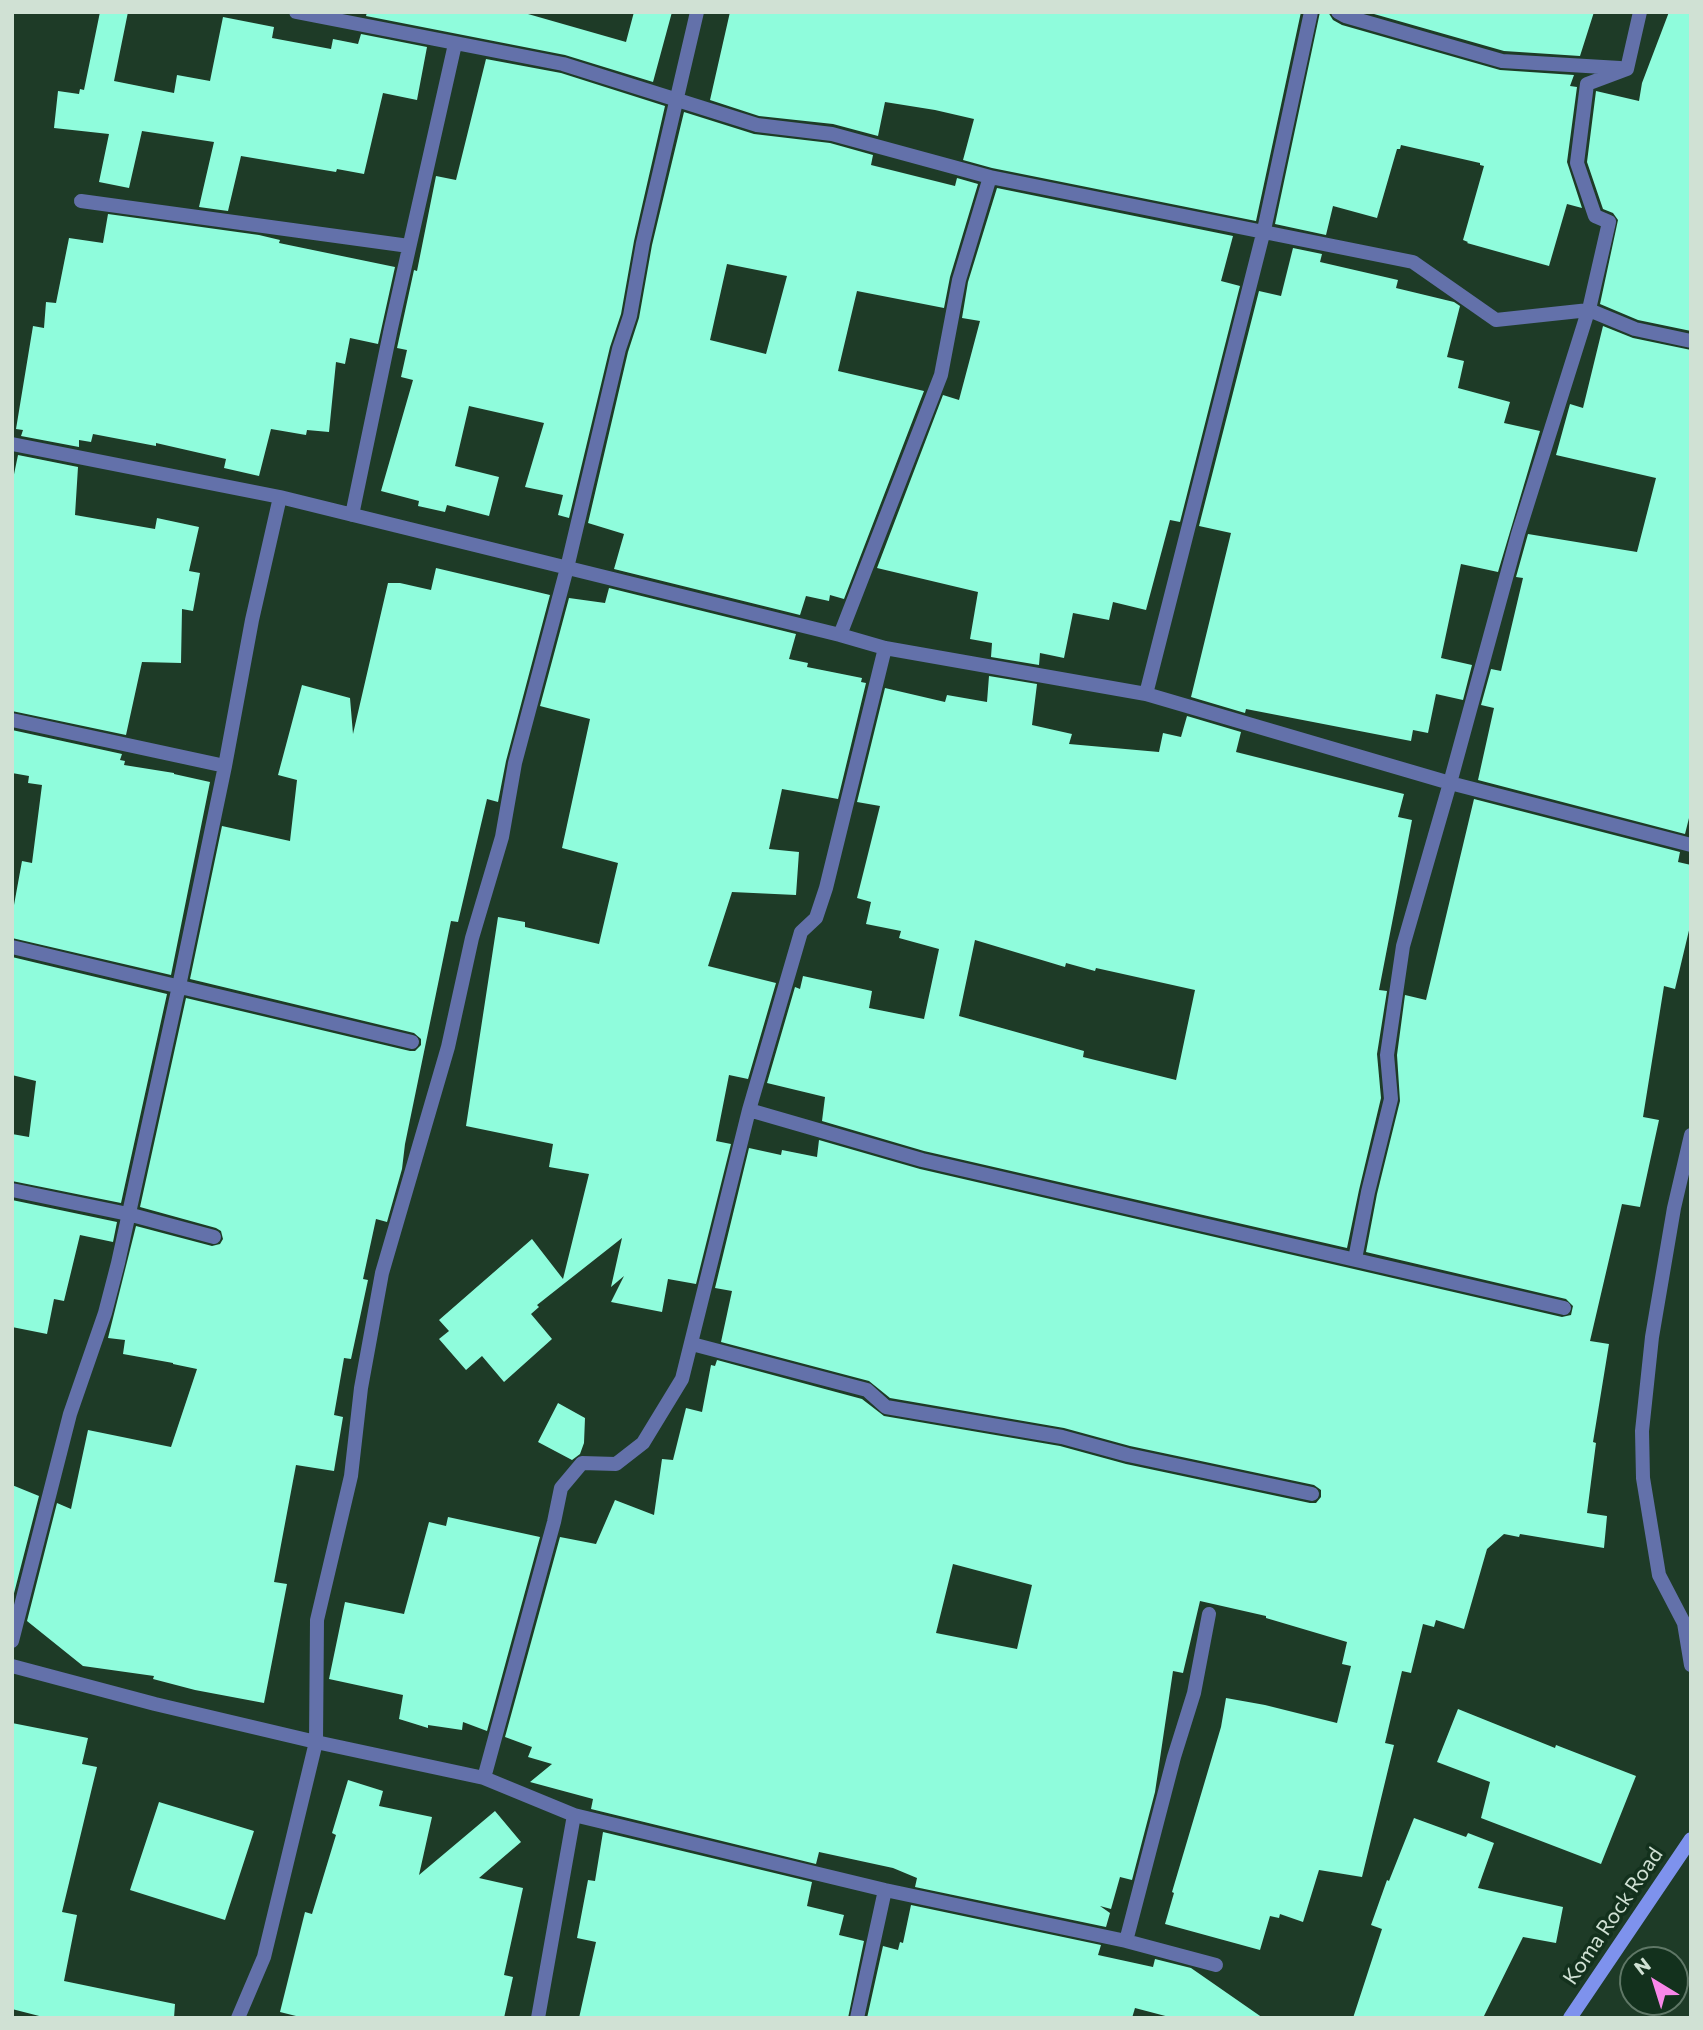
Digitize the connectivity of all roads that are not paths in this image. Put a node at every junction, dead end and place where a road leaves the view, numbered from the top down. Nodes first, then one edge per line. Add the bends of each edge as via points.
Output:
1 (296, 12) edge
2 (697, 12) edge
3 (1311, 12) edge
4 (1338, 12) edge
5 (1640, 12) edge
6 (455, 44) junction
7 (1627, 69) junction
8 (678, 100) junction
9 (990, 177) junction
10 (81, 201) dead end
11 (1264, 230) junction
12 (409, 246) junction
13 (1588, 310) junction
14 (1691, 341) edge
15 (12, 444) edge
16 (280, 497) junction
17 (352, 515) junction
18 (567, 568) junction
19 (840, 635) junction
20 (885, 648) junction
21 (1146, 694) junction
22 (12, 720) edge
23 (225, 766) junction
24 (1450, 783) junction
25 (1691, 845) edge
26 (12, 947) edge
27 (179, 986) junction
28 (412, 1042) dead end
29 (749, 1110) junction
30 (1691, 1135) edge
31 (12, 1190) edge
32 (128, 1214) junction
33 (214, 1237) dead end
34 (1355, 1259) junction
35 (1564, 1308) dead end
36 (692, 1344) junction
37 (1312, 1493) dead end
38 (1209, 1614) dead end
39 (1687, 1625) edge
40 (12, 1641) edge
41 (12, 1665) edge
42 (1691, 1665) edge
43 (316, 1742) junction
44 (484, 1778) junction
45 (574, 1815) junction
46 (1691, 1839) edge
47 (885, 1890) junction
48 (1126, 1941) junction
49 (1216, 1965) dead end
50 (238, 2018) edge
51 (538, 2018) edge
52 (857, 2018) edge
53 (1570, 2018) edge

1 - 6 street
2 - 8 street
3 - 11 street
4 - 7 street via 1502,61
5 - 7 street
6 - 8 street via 563,64
6 - 12 street
7 - 13 street via 1587,84 1577,163 1595,216 1609,222
8 - 9 street via 757,125 832,134
8 - 18 street
9 - 11 street
9 - 19 street via 958,280 941,375
10 - 12 street
11 - 13 street via 1413,262 1496,320
11 - 21 street
12 - 17 street
13 - 14 street via 1636,329
13 - 24 street via 1517,534
15 - 16 street
16 - 17 street
16 - 23 street
17 - 18 street
18 - 19 street
18 - 43 street via 448,1047 382,1273 351,1476 317,1620
19 - 20 street
20 - 21 street
20 - 29 street via 826,888 816,918 801,932
21 - 24 street
22 - 23 street
23 - 27 street
24 - 25 street
24 - 34 street via 1403,946 1387,1055 1391,1099
26 - 27 street
27 - 28 street
27 - 32 street
29 - 34 street via 922,1160
29 - 36 street
30 - 39 street via 1652,1337 1642,1431 1643,1479 1659,1575
31 - 32 street
32 - 33 street
32 - 40 street via 105,1313 70,1414
34 - 35 street
36 - 37 street via 867,1390 886,1407 1062,1437
36 - 44 street via 682,1379 643,1443 616,1464 582,1463 561,1488
38 - 48 street via 1194,1693
39 - 42 street
41 - 43 street
43 - 44 street
43 - 50 street via 264,1957
44 - 45 street
45 - 47 street
45 - 51 street
46 - 53 main road, Koma Rock Road
47 - 48 street
47 - 52 street
48 - 49 street

